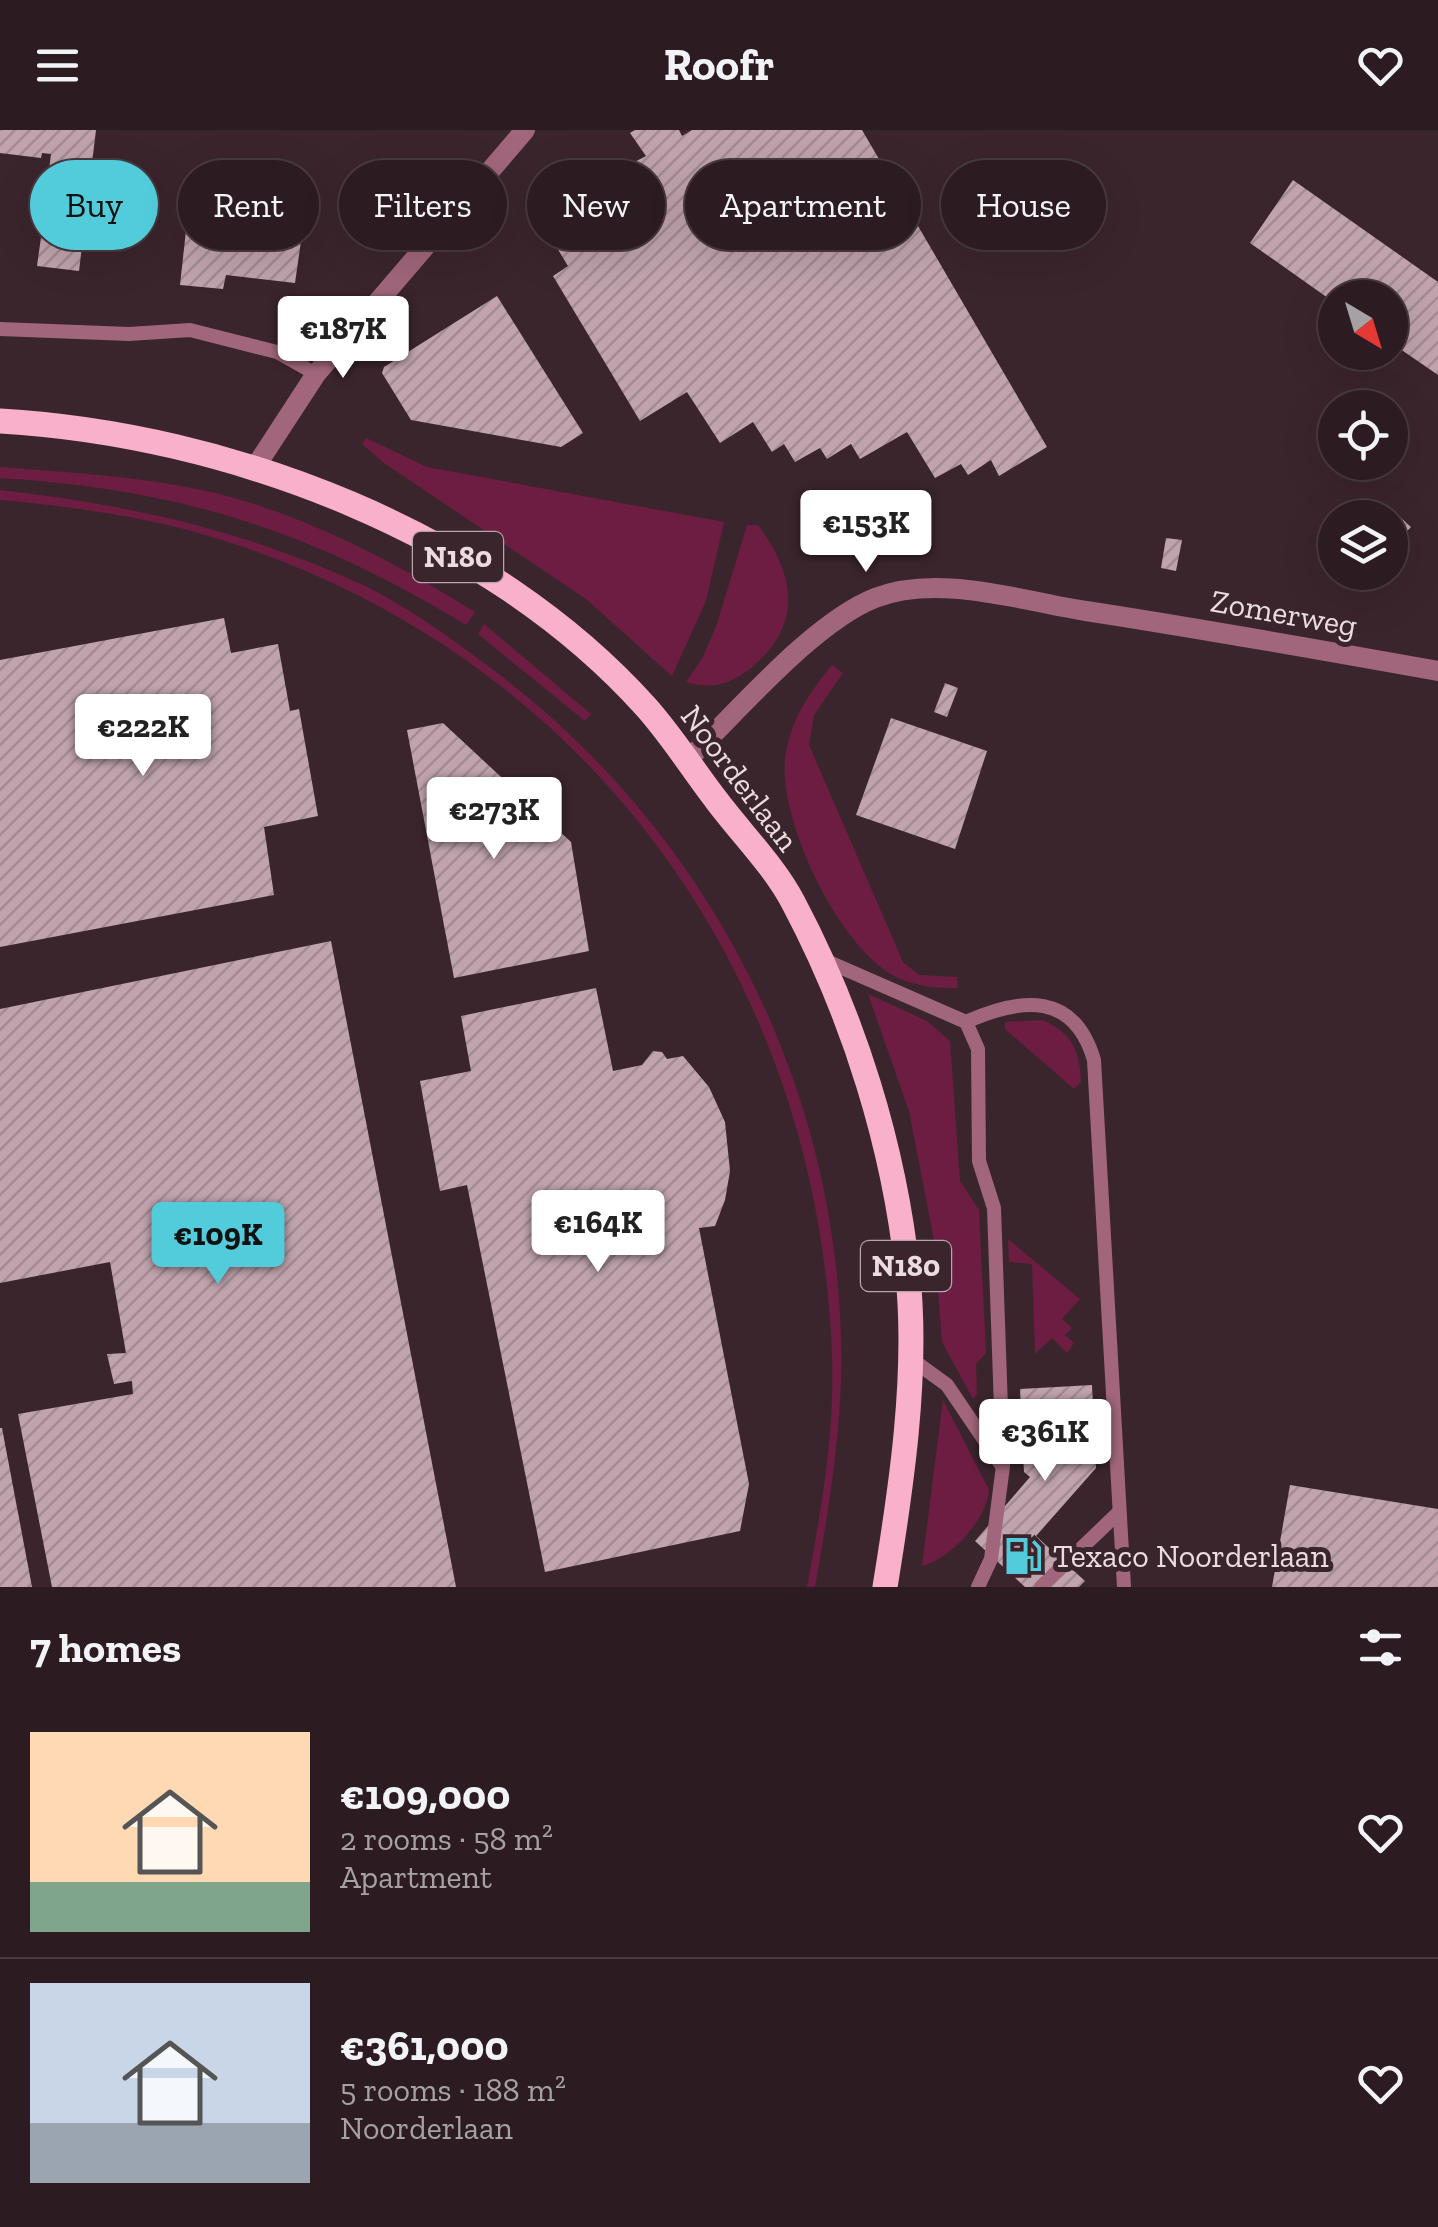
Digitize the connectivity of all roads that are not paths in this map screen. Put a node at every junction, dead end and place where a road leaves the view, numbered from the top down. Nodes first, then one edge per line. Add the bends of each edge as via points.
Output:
1 (525, 130) edge
2 (0, 329) edge
3 (316, 374) junction
4 (0, 420) edge
5 (254, 469) junction
6 (1438, 670) edge
7 (686, 761) junction
8 (818, 958) junction
9 (966, 1022) junction
10 (907, 1356) junction
11 (1002, 1466) junction
12 (1119, 1512) junction
13 (885, 1587) edge
14 (978, 1587) edge
15 (1041, 1587) edge
16 (1124, 1587) edge

1 - 3 street
2 - 3 lane via 190,330 277,352
3 - 5 street
4 - 5 main road, Noorderlaan / N180 via 160,442
5 - 7 main road, Noorderlaan / N180 via 358,504 502,586 612,674
6 - 7 street, Zomerweg via 1120,615 919,589 876,598 830,623
7 - 8 main road, Noorderlaan / N180 via 792,899
8 - 9 lane
8 - 10 main road, Noorderlaan / N180 via 884,1131 908,1280
9 - 11 lane via 978,1048 980,1161 994,1208
9 - 12 lane via 998,1008 1048,1005 1086,1032 1094,1060
10 - 11 lane via 947,1385
10 - 13 main road, Noorderlaan / N180 via 906,1424
11 - 14 lane via 991,1559
12 - 15 lane
12 - 16 lane

